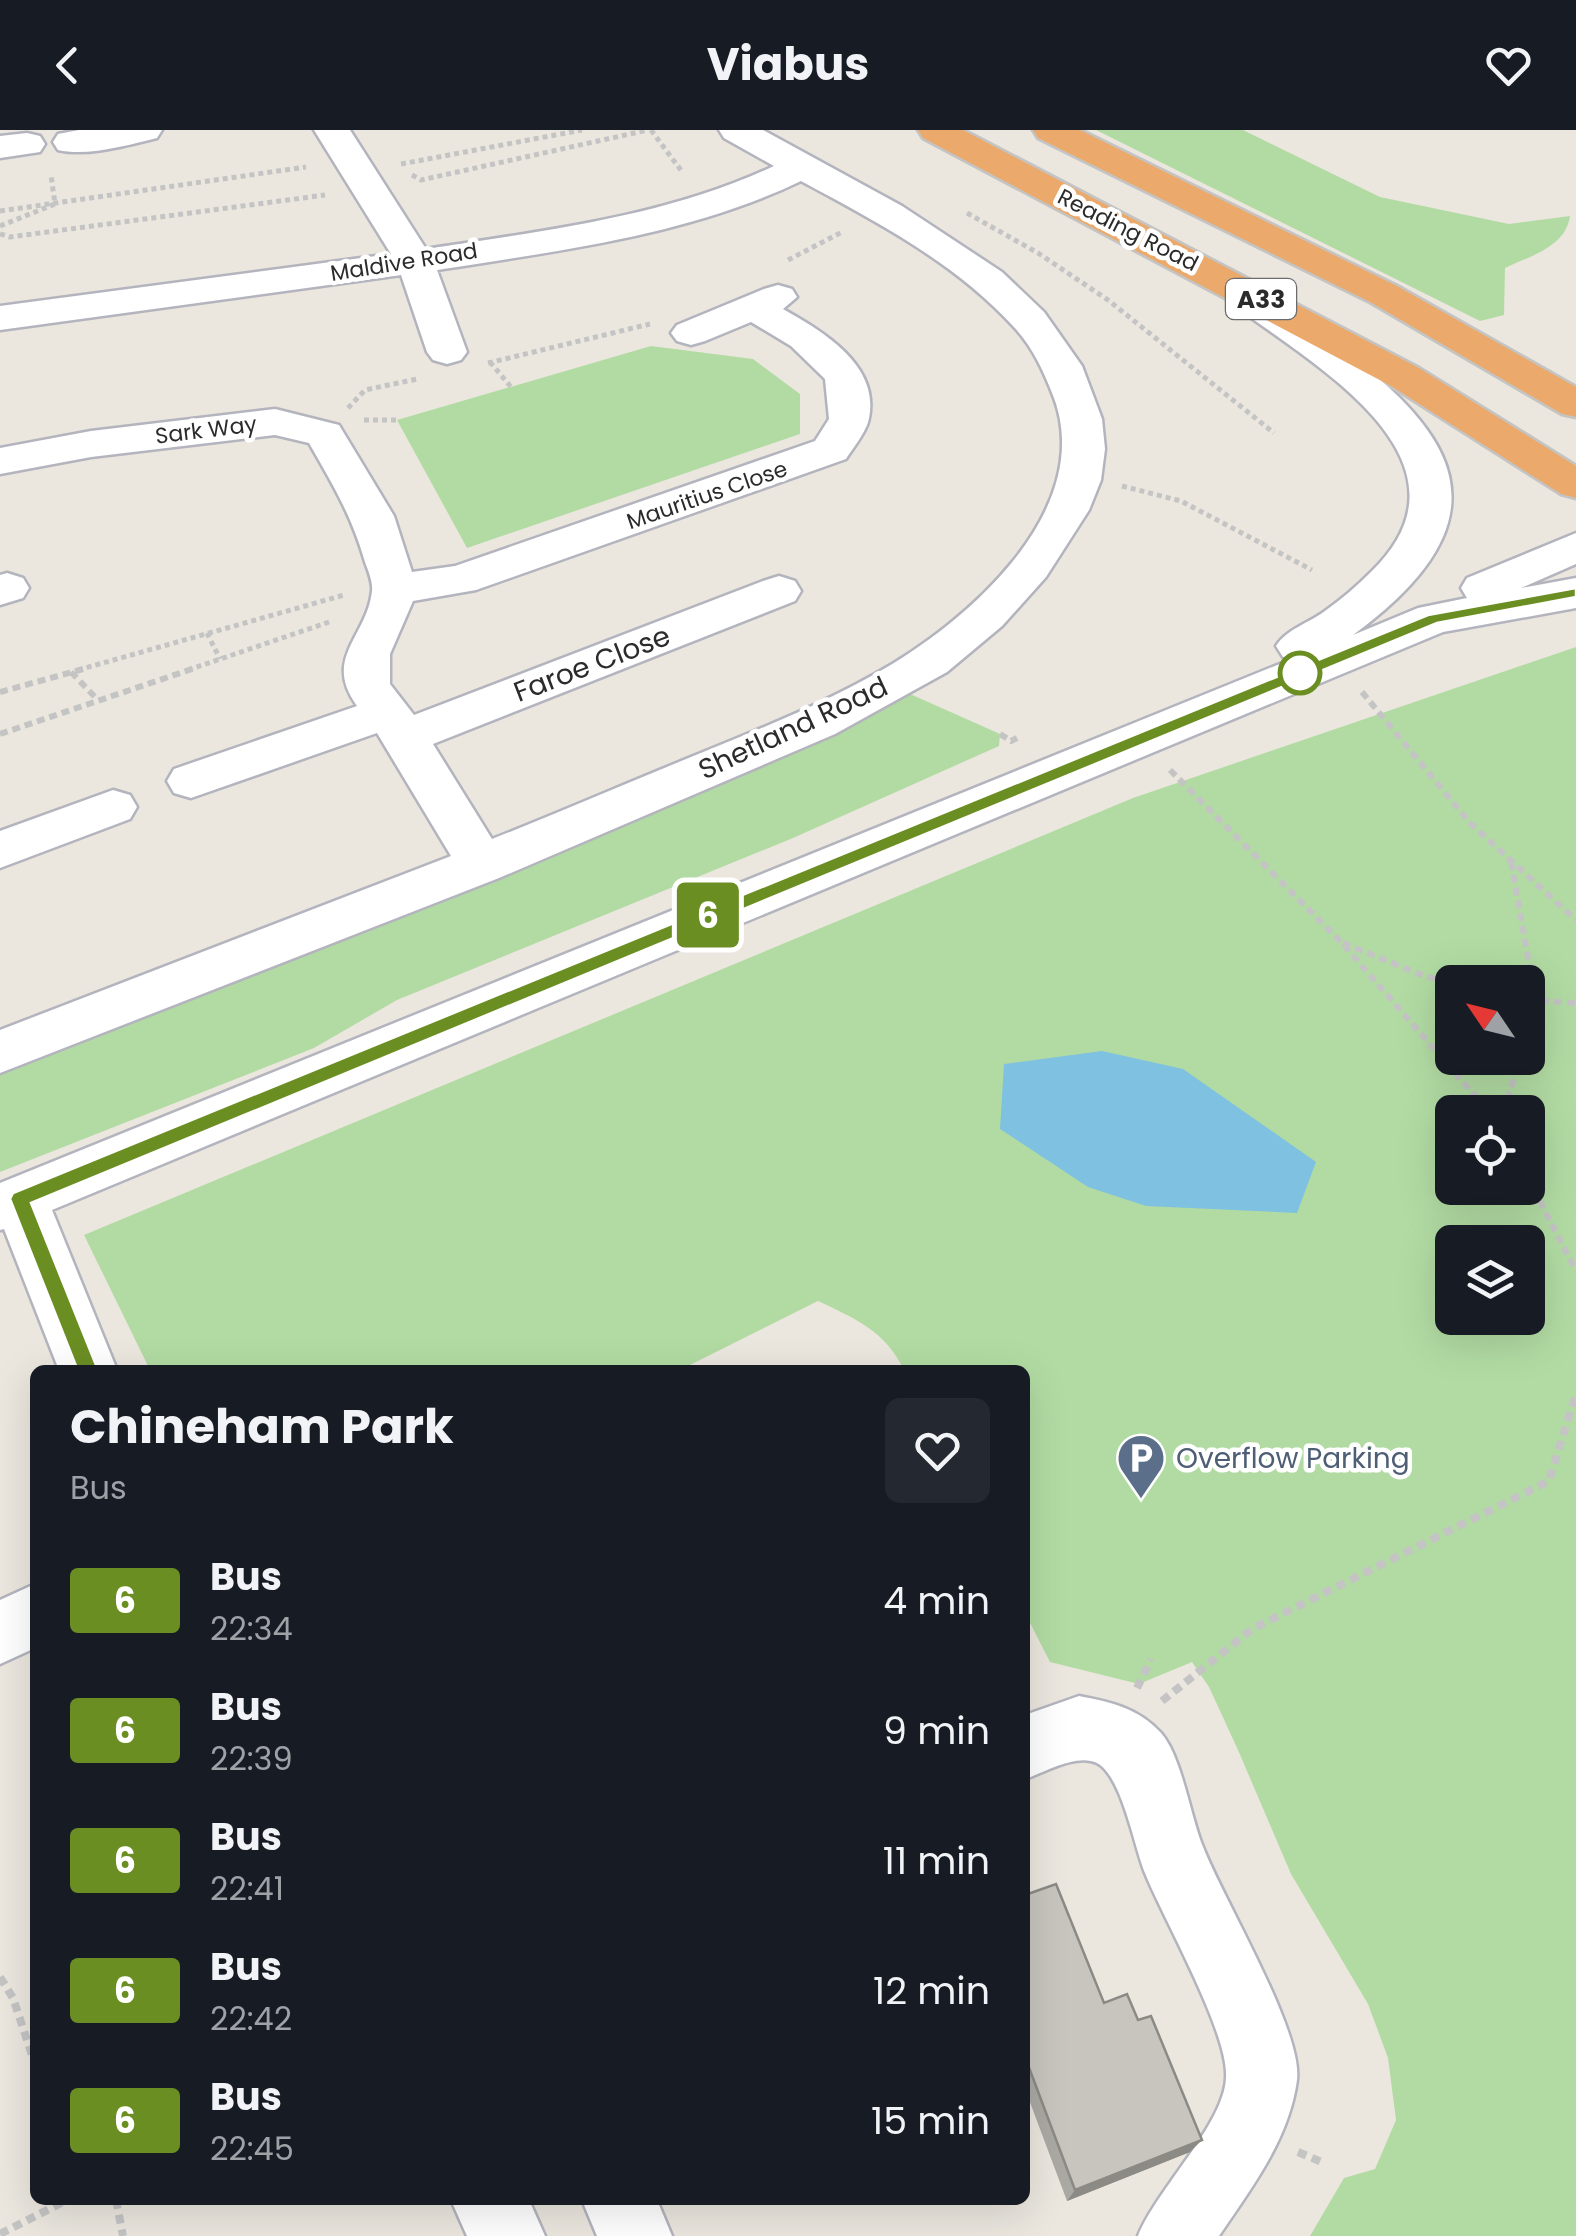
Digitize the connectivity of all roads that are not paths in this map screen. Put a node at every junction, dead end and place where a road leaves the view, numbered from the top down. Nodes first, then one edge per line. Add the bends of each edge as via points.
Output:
1 (144, 130) edge
2 (332, 130) edge
3 (737, 130) edge
4 (936, 130) edge
5 (1067, 138) edge
6 (37, 150) edge
7 (799, 168) junction
8 (415, 262) junction
9 (1225, 280) junction
10 (0, 318) edge
11 (691, 333) dead end
12 (459, 360) road end
13 (1576, 405) edge
14 (1576, 439) edge
15 (0, 461) edge
16 (1576, 485) edge
17 (1576, 546) edge
18 (779, 591) dead end
19 (1576, 593) edge
20 (376, 602) junction
21 (1434, 618) junction
22 (395, 725) junction
23 (1160, 749) junction
24 (191, 781) dead end
25 (113, 807) dead end
26 (0, 850) edge
27 (482, 865) junction
28 (0, 1052) edge
29 (10, 1203) edge
30 (86, 1365) edge
31 (30, 1617) edge
32 (0, 1634) edge
33 (1030, 1745) edge
34 (491, 2205) edge
35 (622, 2205) edge
36 (508, 2236) edge
37 (636, 2236) edge
38 (1175, 2236) edge

1 - 6 street
2 - 8 street
3 - 7 street, Shetland Road
4 - 9 highway, Reading Road / A33
5 - 13 highway, A33 via 1500,358
5 - 14 highway, A33 via 1102,170 1456,358
7 - 8 street, Maldive Road via 614,228
7 - 27 street, Shetland Road via 1002,288 1036,326 1083,420 1083,474 1069,506 1033,567 962,637 859,703
8 - 10 street, Maldive Road
8 - 12 street
9 - 16 highway, Reading Road / A33 via 1405,377
9 - 23 street via 1390,408 1421,447 1434,485 1431,518 1414,554 1368,603 1306,643 1176,704
11 - 20 street, Mauritius Close via 769,290 846,376 850,419 832,450 460,580
15 - 20 street, Sark Way via 275,422 324,434 373,516
17 - 21 street via 1462,598
18 - 22 street, Faroe Close
19 - 21 street
20 - 22 street via 367,686
21 - 23 street
22 - 24 street, Faroe Close
22 - 27 street
23 - 29 street
25 - 26 street
27 - 28 street, Shetland Road
29 - 30 street
31 - 32 street
33 - 38 street via 1079,1728 1113,1734 1140,1758 1172,1857 1250,2024 1262,2077 1247,2130
34 - 36 street
35 - 37 street

